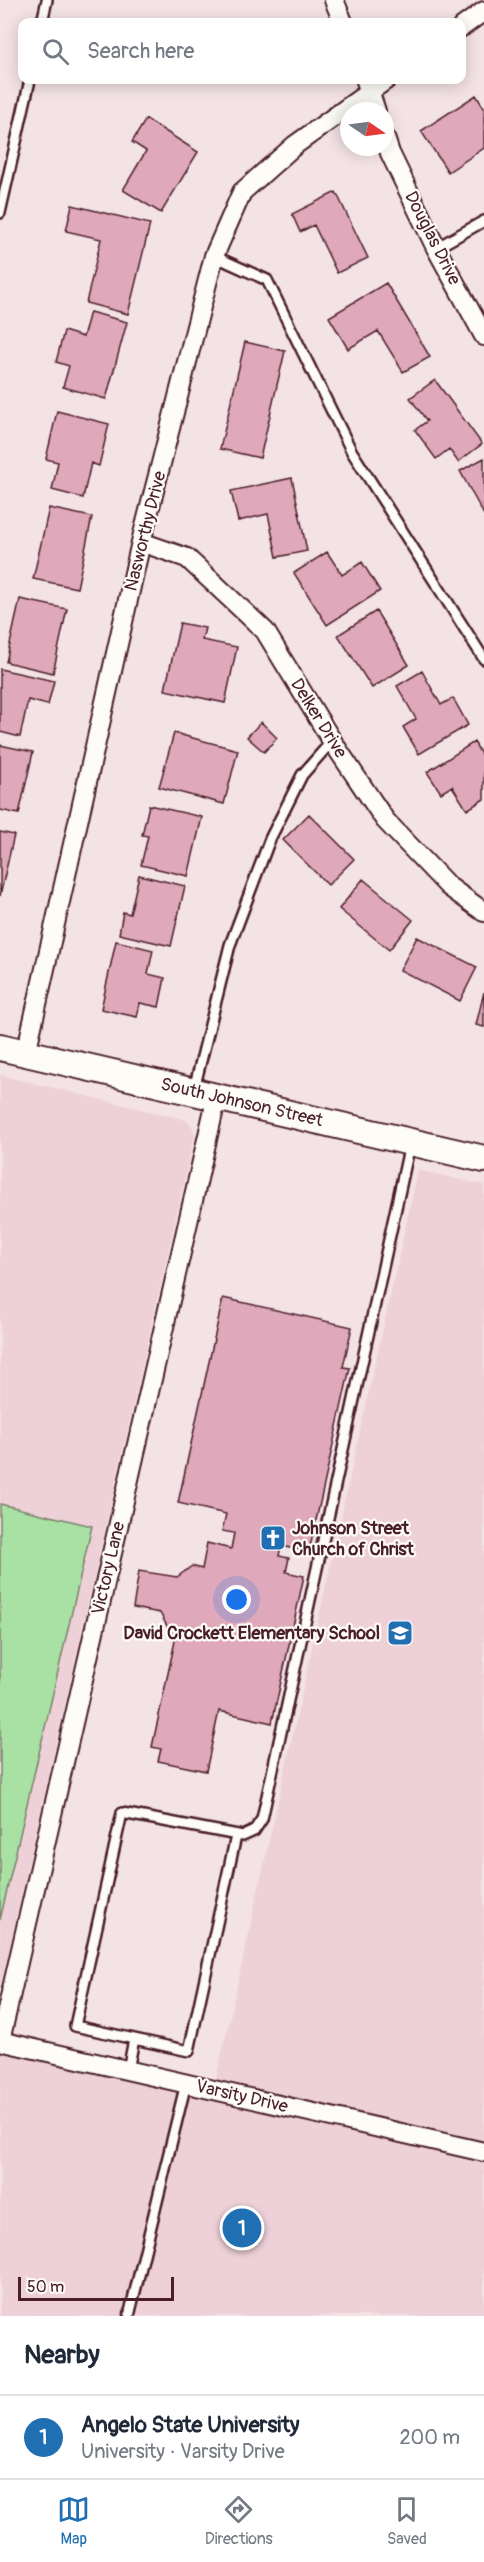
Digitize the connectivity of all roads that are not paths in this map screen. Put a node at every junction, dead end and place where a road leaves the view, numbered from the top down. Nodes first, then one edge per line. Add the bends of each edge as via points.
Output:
1 (47, 0) edge
2 (334, 0) edge
3 (484, 11) edge
4 (43, 18) edge
5 (341, 18) edge
6 (466, 24) edge
7 (29, 84) edge
8 (367, 85) edge
9 (373, 102) edge
10 (391, 156) edge
11 (0, 213) edge
12 (484, 221) edge
13 (436, 248) junction
14 (214, 256) junction
15 (484, 336) edge
16 (141, 542) junction
17 (484, 659) edge
18 (332, 741) junction
19 (484, 912) edge
20 (0, 1047) edge
21 (26, 1053) junction
22 (205, 1093) junction
23 (411, 1142) junction
24 (484, 1159) edge
25 (236, 1836) junction
26 (134, 2039) junction
27 (0, 2041) edge
28 (128, 2070) junction
29 (186, 2083) junction
30 (484, 2152) edge
31 (129, 2316) edge

1 - 4 lane
2 - 5 street
3 - 6 street
7 - 11 lane
8 - 9 street
8 - 14 street, Nasworthy Drive via 242,192
10 - 13 street, Douglas Drive
12 - 13 lane
13 - 15 street, Douglas Drive
14 - 16 street, Nasworthy Drive
14 - 17 lane via 267,280 352,452
16 - 18 street, Delker Drive via 187,558 265,631
16 - 21 street, Nasworthy Drive
18 - 19 street, Delker Drive via 385,820 448,886
18 - 22 lane via 302,775 270,839 230,945
20 - 21 main road, South Johnson Street
21 - 22 main road, South Johnson Street
22 - 23 main road, South Johnson Street
22 - 27 street, Victory Lane
23 - 24 main road, South Johnson Street
23 - 25 lane via 264,1813 254,1831
25 - 26 lane via 189,2051
25 - 26 lane via 122,1813 75,2026
26 - 28 lane
27 - 28 street, Varsity Drive
28 - 29 street, Varsity Drive
29 - 30 street, Varsity Drive
29 - 31 lane

